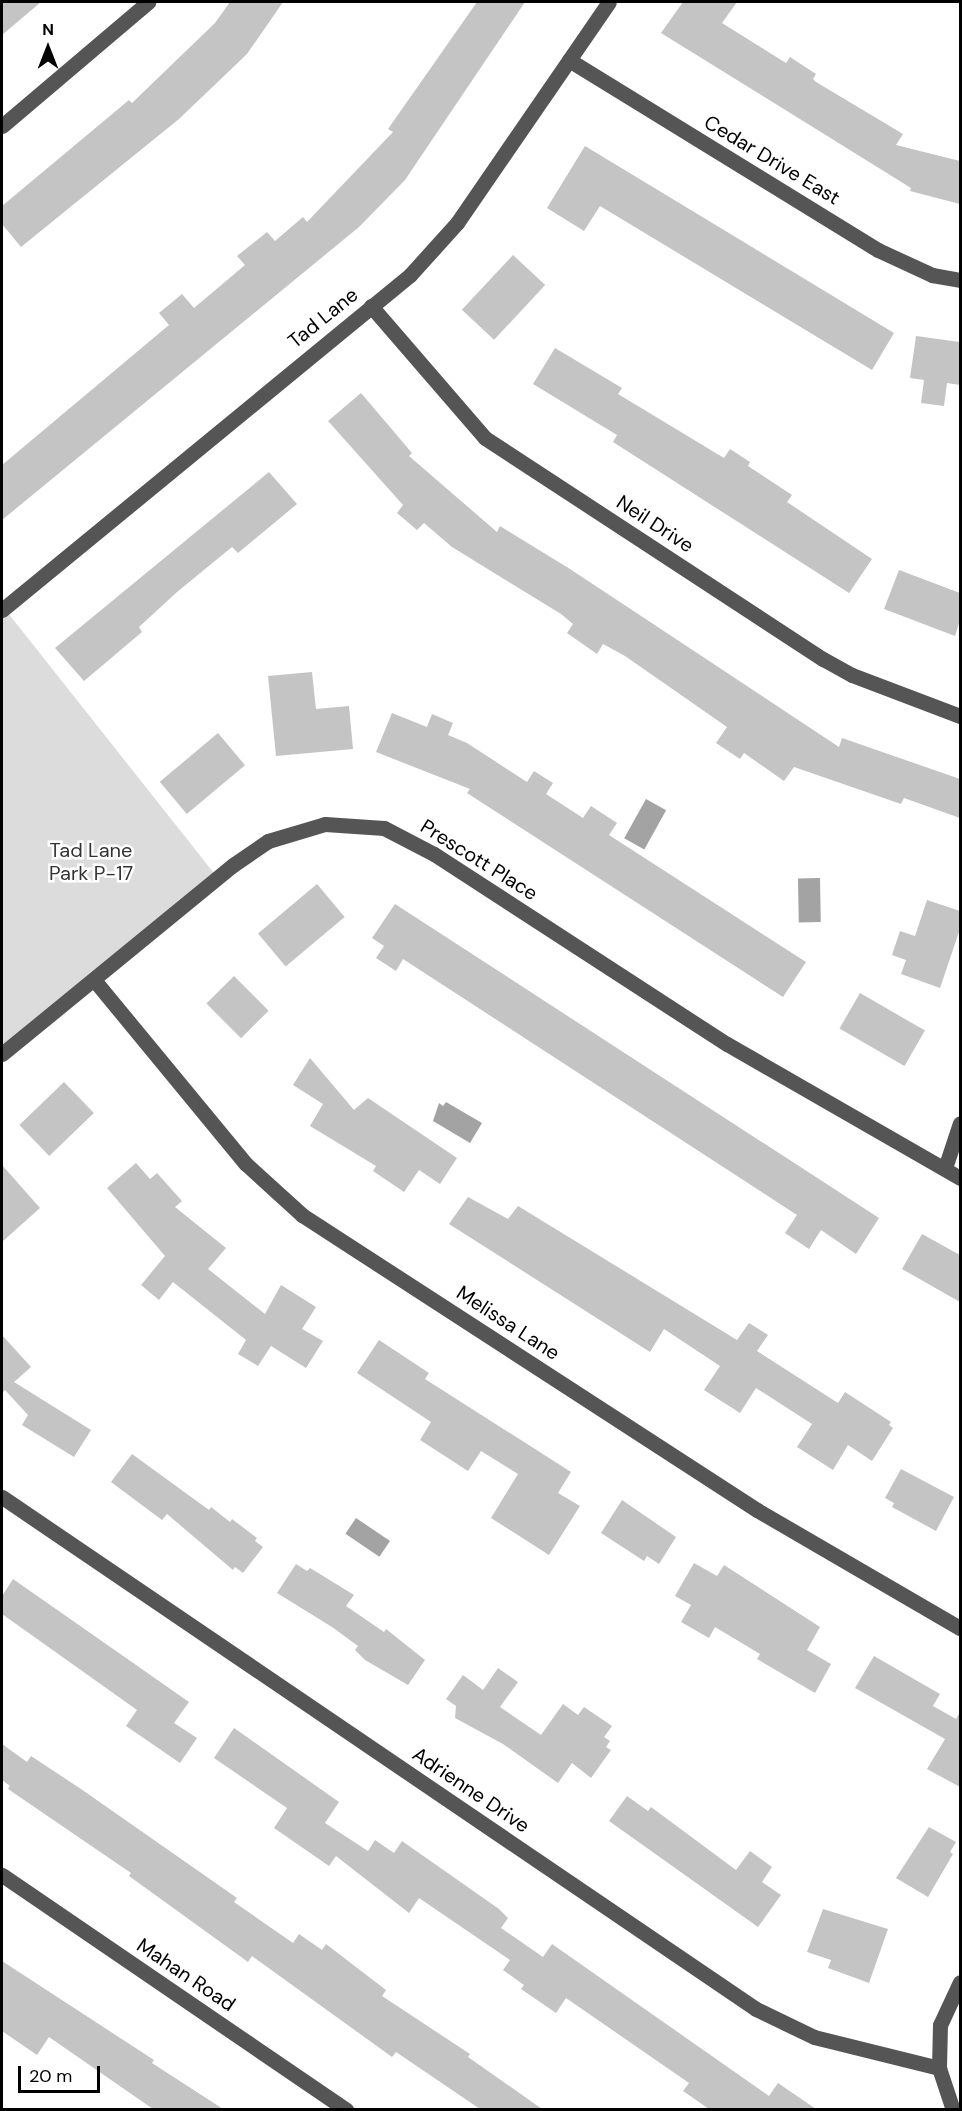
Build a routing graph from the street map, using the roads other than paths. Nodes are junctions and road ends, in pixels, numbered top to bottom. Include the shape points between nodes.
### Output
1 (148, 2) edge
2 (609, 2) edge
3 (569, 60) junction
4 (2, 126) edge
5 (960, 280) edge
6 (370, 306) junction
7 (2, 610) edge
8 (960, 716) edge
9 (94, 981) junction
10 (2, 1054) edge
11 (960, 1123) edge
12 (945, 1168) junction
13 (960, 1178) edge
14 (2, 1497) edge
15 (960, 1628) edge
16 (2, 1875) edge
17 (960, 1982) edge
18 (939, 2068) junction
19 (347, 2109) edge
20 (953, 2109) edge

1 - 4 street
2 - 3 street, Tad Lane
3 - 5 street, Cedar Drive East via 878,250 932,275
3 - 6 street, Tad Lane via 457,223 410,275
6 - 7 street, Tad Lane
6 - 8 street, Neil Drive via 485,438 822,658 852,675
9 - 10 street, Prescott Place
9 - 12 street, Prescott Place via 233,865 268,841 324,824 384,828 434,854 727,1044
9 - 15 street, Melissa Lane via 246,1164 302,1215 757,1510
11 - 12 street
12 - 13 street, Prescott Place
14 - 18 street, Adrienne Drive via 756,2009 814,2037
16 - 19 street, Mahan Road
17 - 18 street via 940,2025
18 - 20 street

